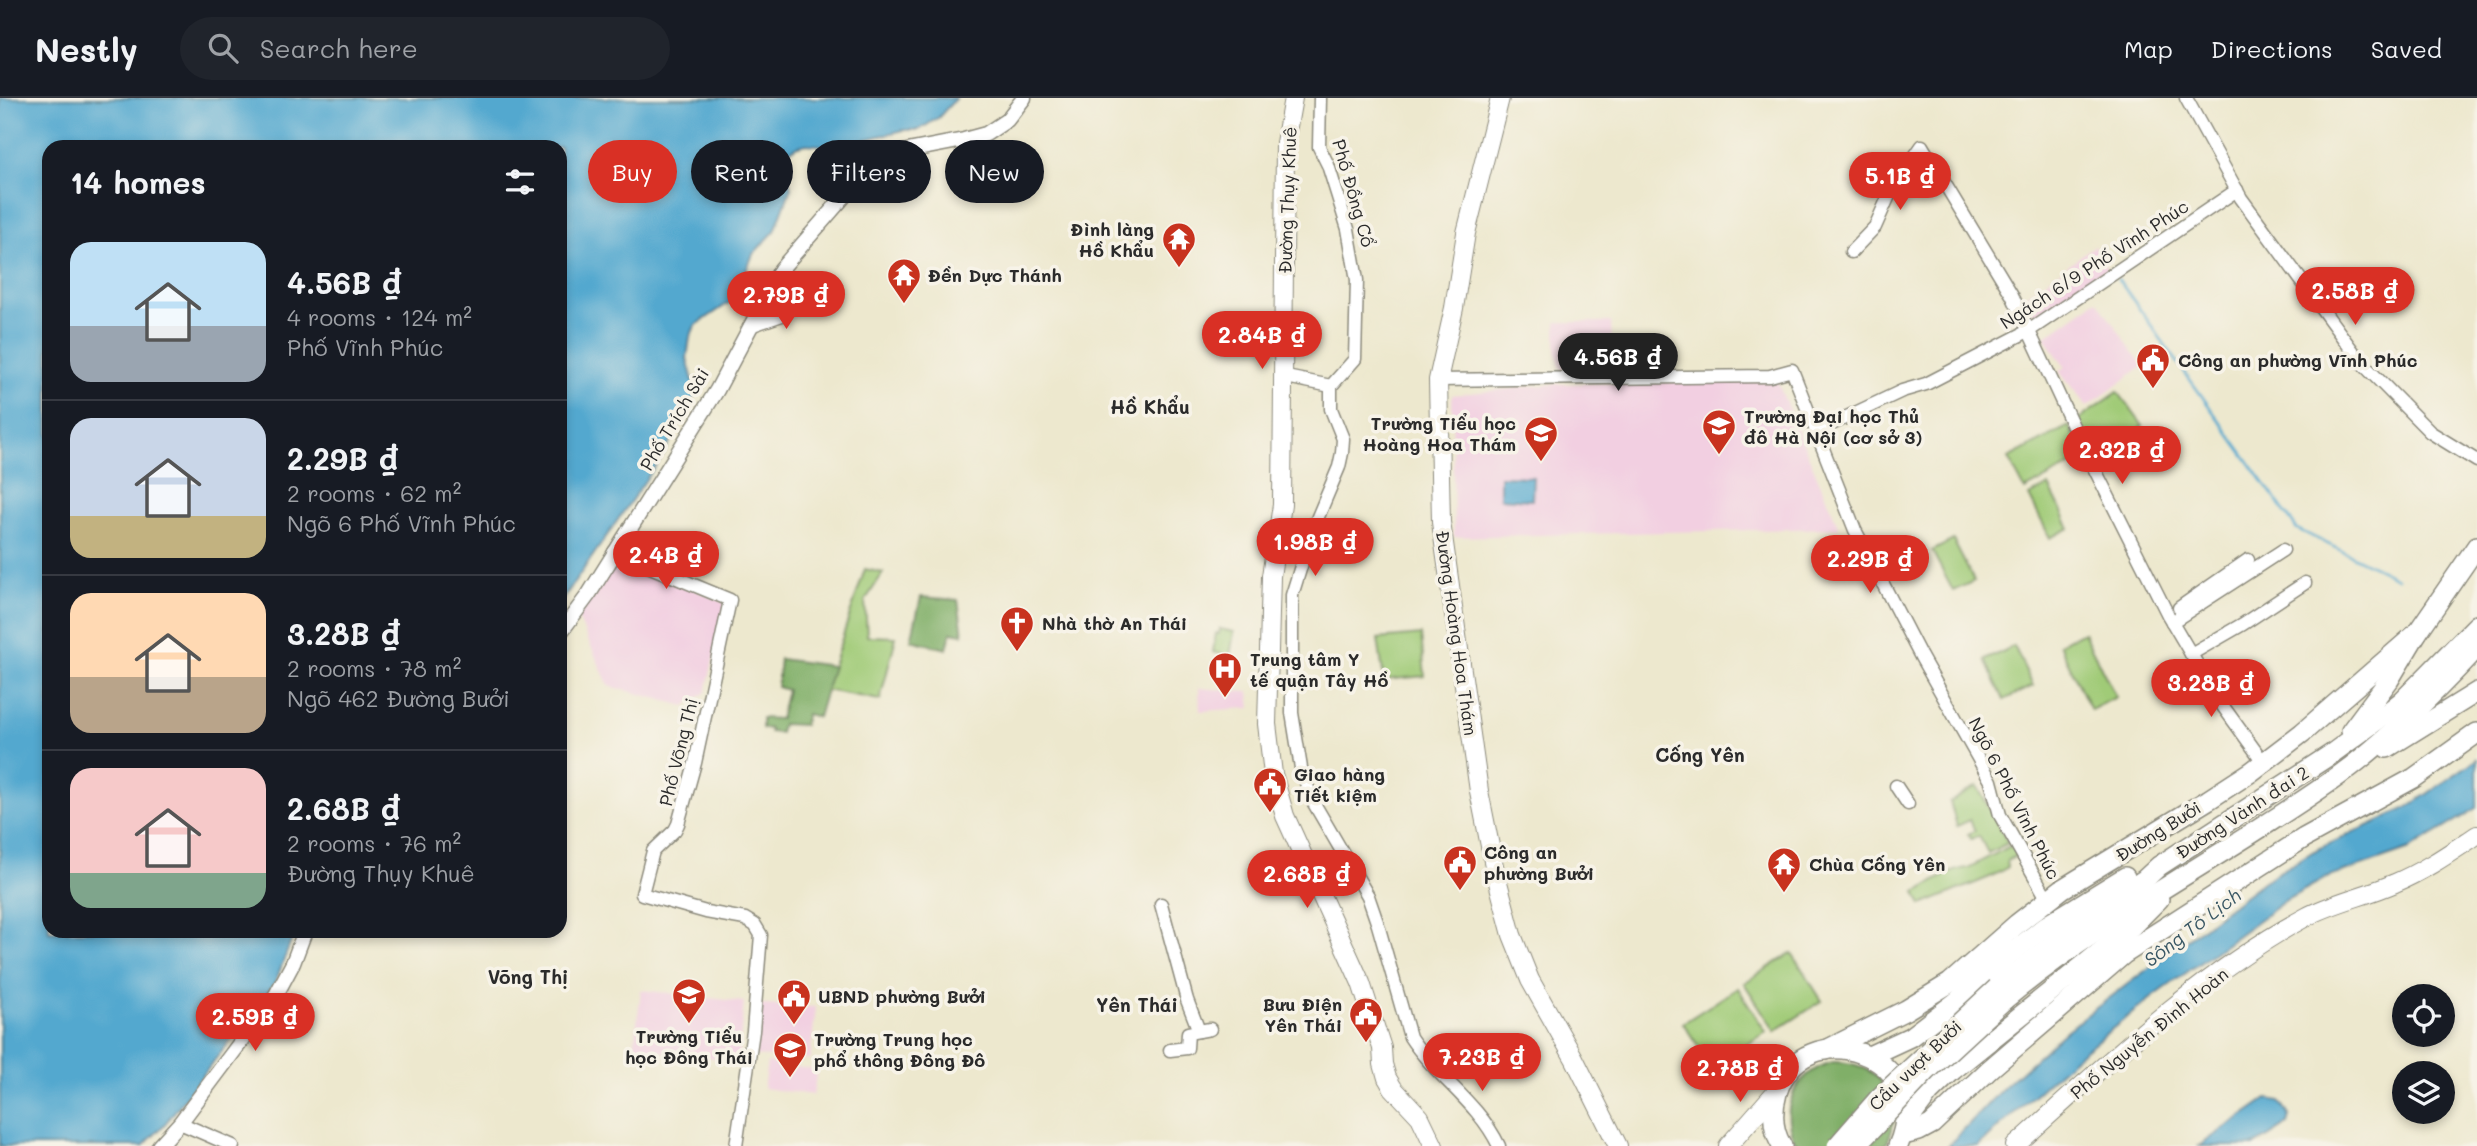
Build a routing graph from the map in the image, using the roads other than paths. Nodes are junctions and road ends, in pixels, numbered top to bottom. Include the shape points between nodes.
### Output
1 (1024, 98) edge
2 (1293, 98) edge
3 (1320, 98) edge
4 (1500, 98) edge
5 (2186, 98) edge
6 (2237, 190) junction
7 (1851, 252) dead end
8 (803, 298) dead end
9 (750, 326) junction
10 (2030, 330) junction
11 (1282, 376) junction
12 (1438, 380) junction
13 (1331, 386) junction
14 (1815, 432) junction
15 (2477, 461) edge
16 (2477, 546) edge
17 (2283, 550) dead end
18 (614, 552) junction
19 (2248, 560) dead end
20 (2477, 561) edge
21 (2459, 572) junction
22 (2305, 583) dead end
23 (2170, 619) junction
24 (567, 624) edge
25 (2477, 625) edge
26 (2417, 633) junction
27 (2477, 648) edge
28 (1267, 650) junction
29 (1292, 650) junction
30 (2191, 654) junction
31 (2477, 692) edge
32 (2477, 733) edge
33 (2330, 755) junction
34 (2264, 763) junction
35 (2329, 783) junction
36 (1896, 786) dead end
37 (1908, 804) dead end
38 (2477, 835) edge
39 (2159, 866) junction
40 (2167, 887) junction
41 (2048, 900) junction
42 (1161, 904) dead end
43 (302, 938) edge
44 (2001, 994) junction
45 (1170, 1050) dead end
46 (1826, 1050) junction
47 (1870, 1056) junction
48 (1779, 1088) junction
49 (180, 1123) junction
50 (1902, 1135) edge
51 (159, 1146) edge
52 (233, 1146) edge
53 (736, 1146) edge
54 (1434, 1146) edge
55 (1499, 1146) edge
56 (1618, 1146) edge
57 (1728, 1146) edge
58 (1782, 1146) edge
59 (1837, 1146) edge
60 (1856, 1146) edge
61 (2015, 1146) edge

1 - 9 street, Phố Trích Sài via 1007,120 986,134 897,153 875,164 781,269
2 - 11 main road, Đường Thụy Khuê via 1285,143
3 - 13 street, Phố Đồng Cổ via 1319,146 1348,229 1357,279 1354,359
4 - 12 main road, Đường Hoàng Hoa Thám via 1466,233
5 - 6 street
6 - 10 street, Ngách 6/9 Phố Vĩnh Phúc
6 - 15 street via 2360,361 2430,432
7 - 10 street via 1875,227 1891,191 1922,146
8 - 9 street via 782,315
9 - 18 street, Phố Trích Sài via 717,390
10 - 14 street, Ngách 6/9 Phố Vĩnh Phúc via 1926,384
10 - 23 street
11 - 13 street
11 - 28 main road, Đường Thụy Khuê via 1282,505 1271,576
12 - 14 street, Ngõ 6 Phố Vĩnh Phúc via 1770,376 1793,370
12 - 56 main road, Đường Hoàng Hoa Thám via 1441,522 1479,792 1495,871 1530,980
13 - 29 street via 1331,409 1343,439 1342,453 1292,595
14 - 41 street, Ngõ 6 Phố Vĩnh Phúc via 1859,539 1991,782 2000,815
16 - 21 main road, Đường Bưởi
17 - 23 street
18 - 24 street, Phố Trích Sài
18 - 53 street, Phố Võng Thị via 730,600 678,824 653,850 642,894 745,919 761,935
19 - 23 street
20 - 21 main road, Đường Bưởi
21 - 26 main road, Đường Bưởi
22 - 30 street
23 - 30 street
25 - 33 main road, Đường Vành đai 2 via 2402,701
26 - 33 main road via 2372,706
26 - 34 main road, Đường Bưởi
27 - 35 main road, Đường Vành đai 2 via 2388,735
28 - 29 street
28 - 54 main road, Đường Thụy Khuê via 1269,751 1278,797 1361,983 1387,1078 1420,1117
29 - 55 street via 1292,713 1301,768 1312,800 1368,896 1410,1037 1478,1112
30 - 34 street
31 - 35 main road
32 - 50 main road via 2414,778 2304,838 2124,954 1932,1124
33 - 39 main road, Đường Vành đai 2
34 - 41 main road, Đường Bưởi
35 - 40 main road, Đường Vành đai 2
36 - 37 street
38 - 61 main road, Phố Nguyễn Đình Hoàn via 2396,883 2307,916 2216,976 2128,1045
39 - 44 main road, Đường Vành đai 2 via 2048,946
39 - 47 main road via 2133,872 2047,925 1910,1037
40 - 44 main road, Đường Vành đai 2
40 - 50 main road via 2130,928 1953,1070 1929,1093
41 - 46 main road, Đường Bưởi via 1950,983
42 - 45 street via 1187,1000 1204,1030 1188,1033 1187,1048
43 - 49 street via 276,995
44 - 59 main road, Cầu vượt Bưởi, bridge via 1879,1098
44 - 60 main road, Cầu vượt Bưởi, bridge
46 - 47 main road via 1841,1048
46 - 48 main road, Đường Bưởi via 1798,1063
47 - 50 main road via 1899,1085
48 - 57 main road
48 - 58 main road via 1774,1123
49 - 51 street
49 - 52 street

